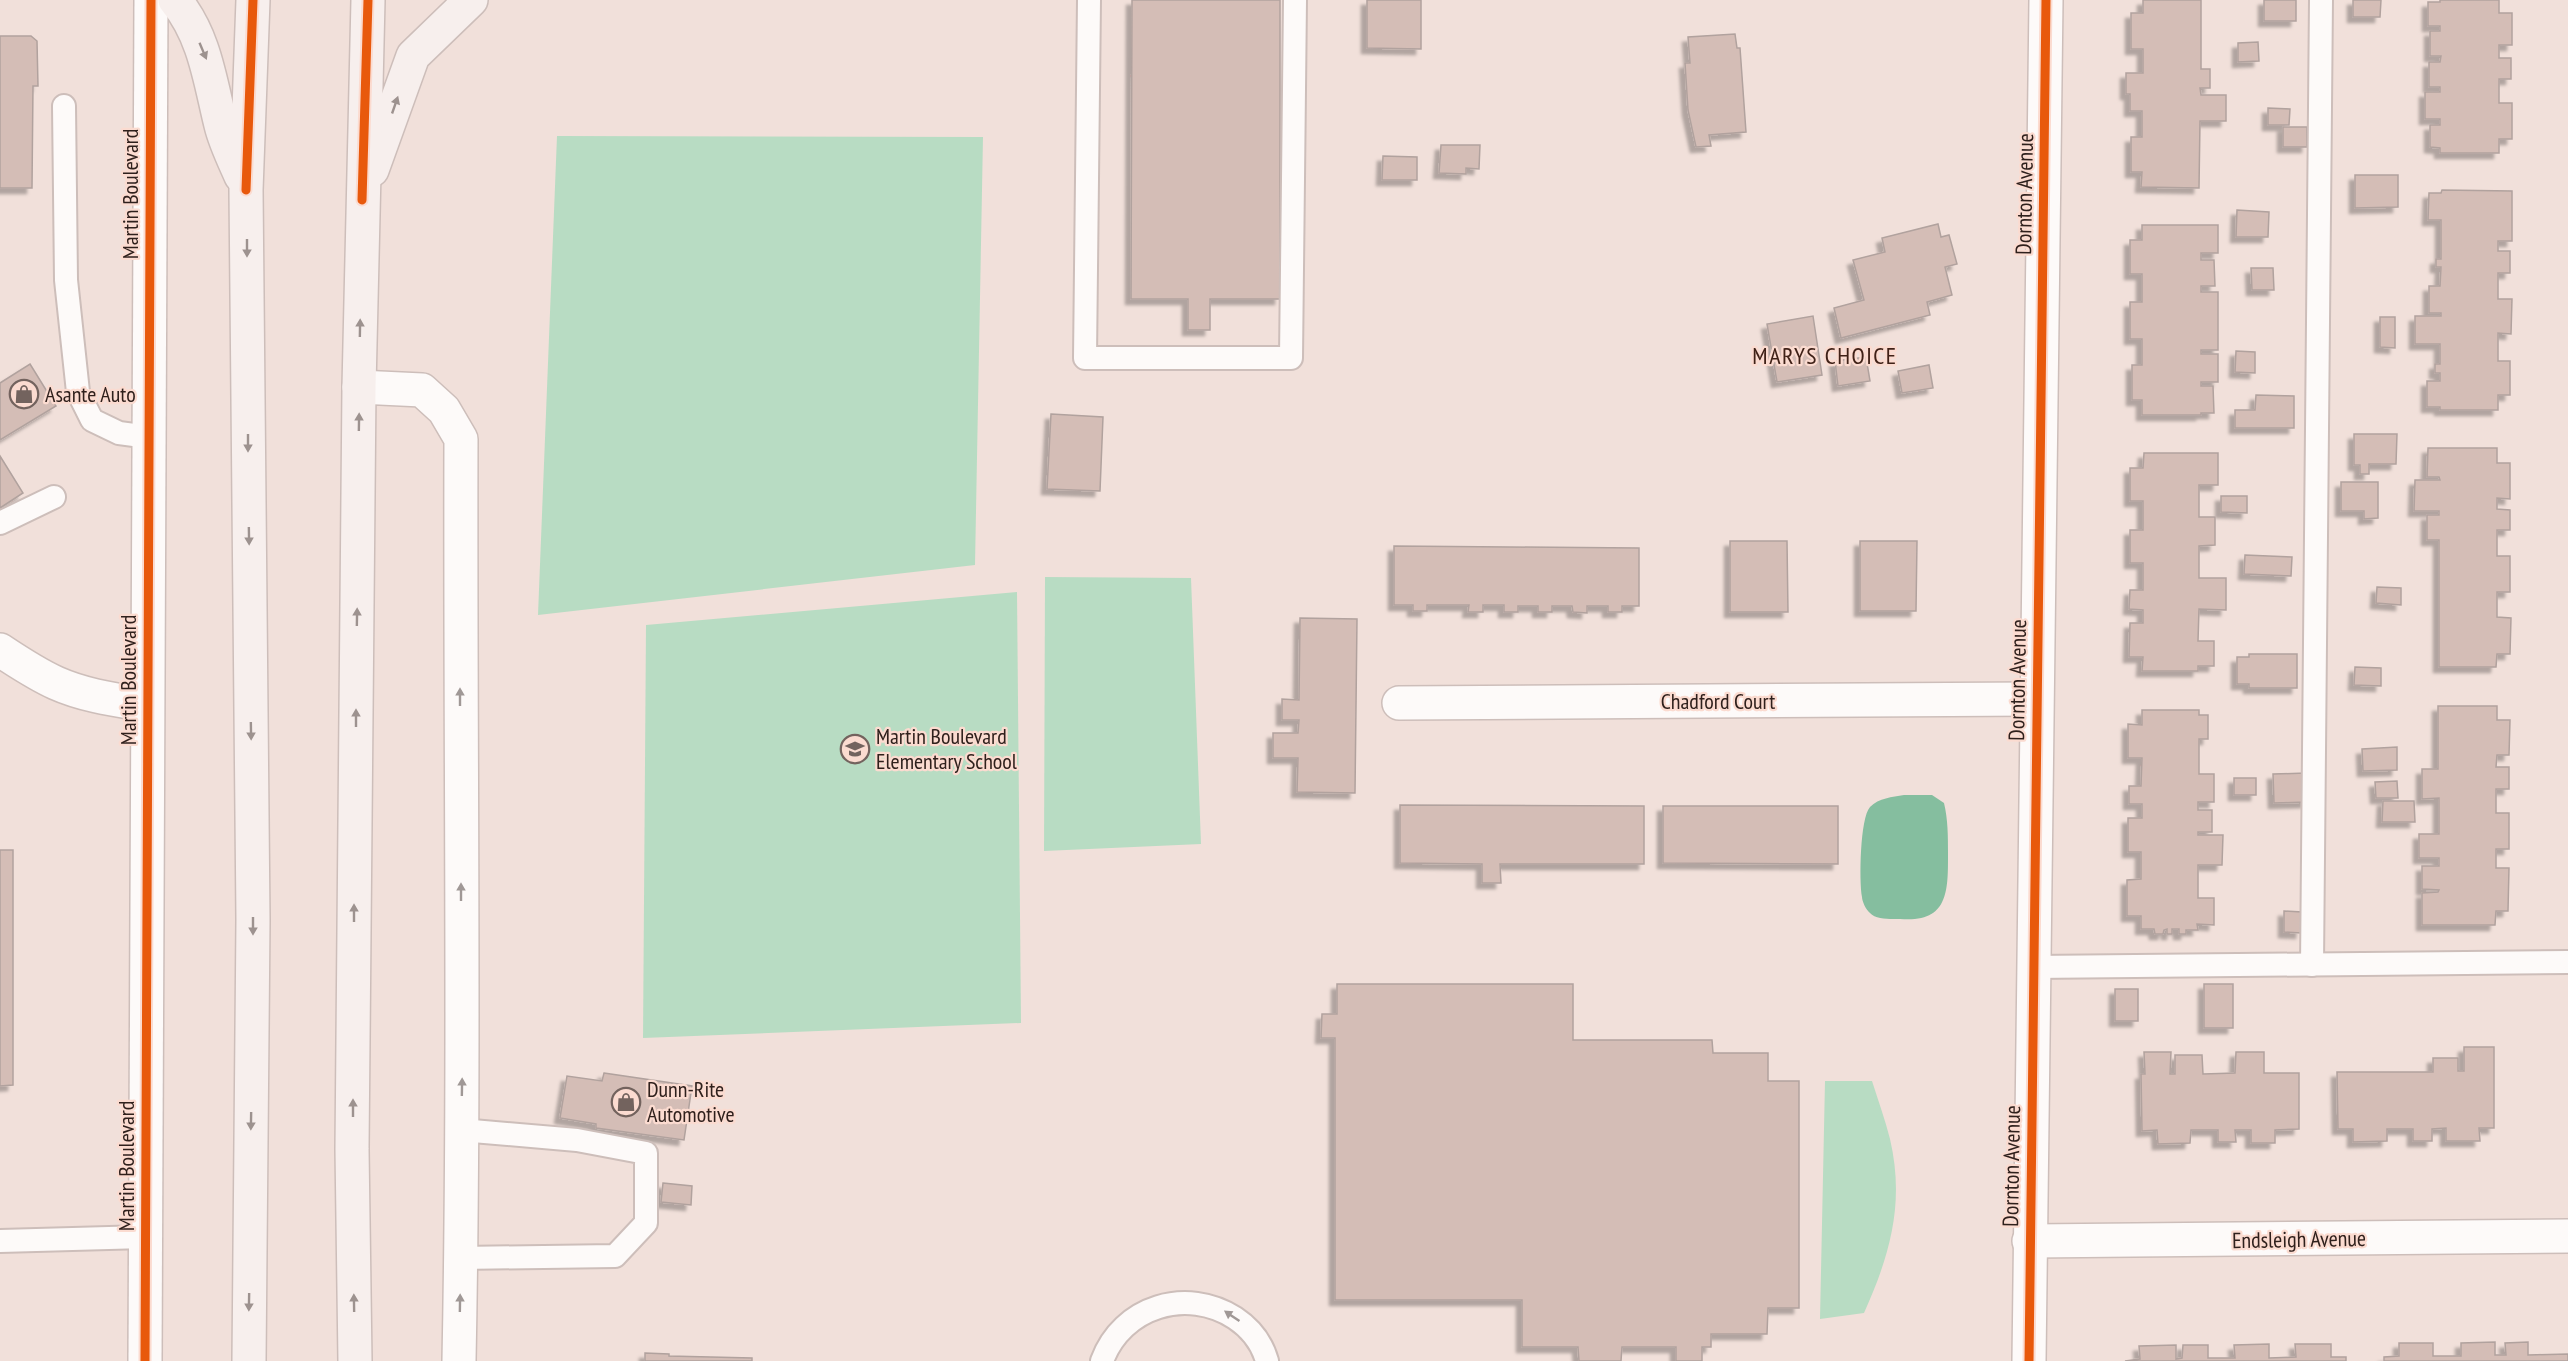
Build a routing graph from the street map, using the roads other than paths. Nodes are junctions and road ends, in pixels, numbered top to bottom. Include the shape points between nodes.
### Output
1 (151, 0) edge
2 (175, 0) edge
3 (253, 0) edge
4 (368, 0) edge
5 (471, 0) edge
6 (1089, 0) edge
7 (1295, 0) edge
8 (2046, 0) edge
9 (2320, 0) edge
10 (64, 106) dead end
11 (246, 190) junction
12 (362, 200) junction
13 (359, 387) junction
14 (149, 437) junction
15 (54, 497) dead end
16 (0, 523) edge
17 (0, 650) edge
18 (2036, 699) junction
19 (1399, 703) dead end
20 (147, 705) junction
21 (2568, 962) edge
22 (2312, 964) junction
23 (2034, 967) junction
24 (461, 1130) junction
25 (2568, 1236) edge
26 (146, 1237) junction
27 (0, 1241) edge
28 (2029, 1242) junction
29 (460, 1258) junction
30 (145, 1361) edge
31 (249, 1361) edge
32 (355, 1361) edge
33 (459, 1361) edge
34 (1102, 1361) edge
35 (1267, 1361) edge
36 (2029, 1361) edge

1 - 14 street, Martin Boulevard
2 -> 11 main road via 206,56 221,127
3 - 11 main road
4 - 12 main road
12 -> 5 main road via 413,56
6 - 7 lane via 1085,358 1291,358
8 - 18 street, Dornton Avenue
9 - 22 lane
10 - 14 lane via 66,280 78,392 92,420 120,432
11 -> 31 main road via 253,920
13 -> 12 main road
24 -> 13 street via 461,439 444,410 422,390
32 -> 13 main road via 352,1137
14 - 20 street, Martin Boulevard
15 - 16 lane
17 - 20 street via 58,684
18 - 19 street, Chadford Court
18 - 23 street, Dornton Avenue
20 - 26 street, Martin Boulevard
21 - 22 lane
22 - 23 lane
23 - 28 street, Dornton Avenue
24 - 29 street
24 - 29 lane via 577,1140 646,1153 646,1223 615,1256
25 - 28 street, Endsleigh Avenue
26 - 27 lane
26 - 30 street, Martin Boulevard
28 - 36 street, Dornton Avenue
33 -> 29 street
35 -> 34 lane via 1264,1350 1246,1326 1222,1310 1194,1302 1166,1304 1139,1314 1118,1334

